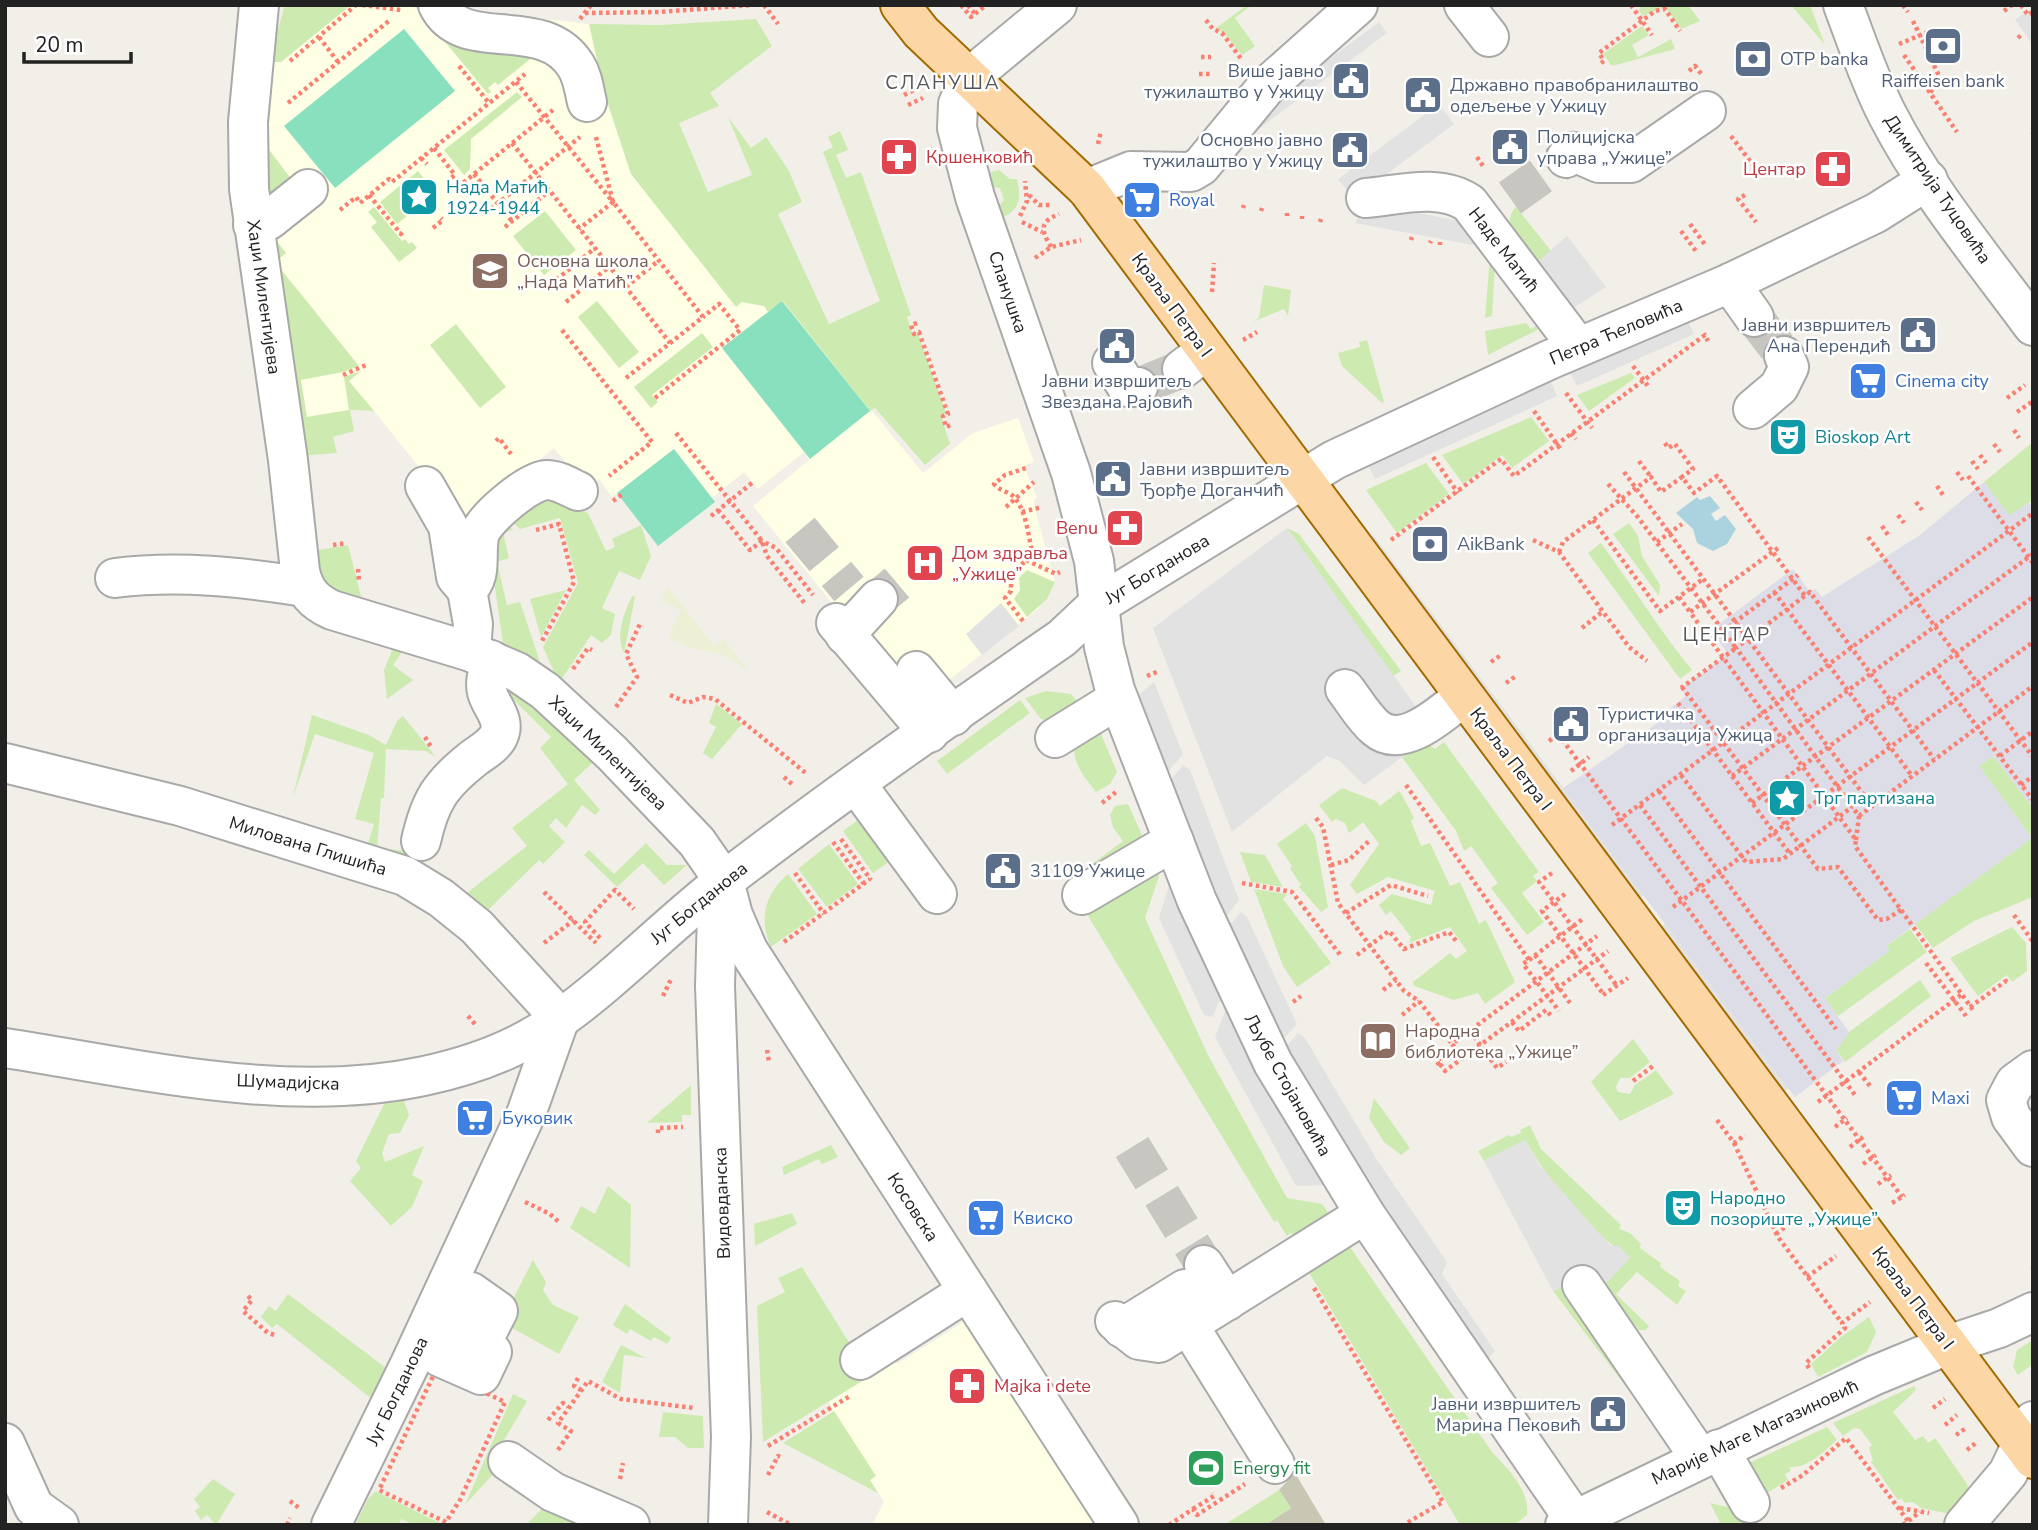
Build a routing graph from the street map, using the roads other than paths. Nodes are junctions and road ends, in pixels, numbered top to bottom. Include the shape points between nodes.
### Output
1 (259, 5) edge
2 (900, 5) edge
3 (1057, 5) edge
4 (1358, 5) edge
5 (1464, 5) edge
6 (1843, 5) edge
7 (420, 8) edge
8 (1489, 37) dead end
9 (970, 77) junction
10 (1219, 87) road end
11 (1706, 111) dead end
12 (578, 113) road end
13 (1219, 143) junction
14 (1566, 158) dead end
15 (1928, 180) junction
16 (309, 189) dead end
17 (1070, 196) junction
18 (1366, 198) dead end
19 (253, 225) junction
20 (1730, 283) junction
21 (1754, 317) tunnel mouth
22 (2033, 326) edge
23 (1578, 347) junction
24 (1784, 356) dead end
25 (1753, 409) dead end
26 (1301, 480) junction
27 (425, 486) dead end
28 (596, 496) road end
29 (115, 578) dead end
30 (304, 587) junction
31 (467, 590) junction
32 (1100, 604) junction
33 (856, 606) tunnel mouth
34 (481, 656) junction
35 (916, 671) dead end
36 (1456, 685) junction
37 (1345, 689) dead end
38 (1118, 699) junction
39 (941, 724) junction
40 (1055, 738) dead end
41 (5, 763) edge
42 (857, 785) junction
43 (421, 841) dead end
44 (1174, 841) junction
45 (724, 881) junction
46 (937, 894) dead end
47 (1082, 895) dead end
48 (560, 1018) junction
49 (5, 1048) edge
50 (2033, 1070) edge
51 (2033, 1147) edge
52 (1365, 1214) junction
53 (1582, 1285) dead end
54 (968, 1291) junction
55 (1193, 1293) junction
56 (2033, 1312) edge
57 (1118, 1325) dead end
58 (1948, 1345) junction
59 (860, 1374) road end
60 (2029, 1441) edge
61 (5, 1443) edge
62 (1709, 1453) junction
63 (508, 1461) dead end
64 (1264, 1471) road end
65 (1750, 1503) dead end
66 (1948, 1519) edge
67 (1106, 1520) edge
68 (1569, 1522) edge
69 (59, 1525) edge
70 (331, 1525) edge
71 (630, 1525) edge
72 (728, 1525) edge

1 - 19 street, Хаџи Милентијева via 247,134
2 - 9 main road via 920,32
3 - 9 street
4 - 13 street via 1267,86
5 - 8 street
6 - 15 street, Димитрија Туцовића via 1887,114
7 - 12 street via 462,28 542,38 569,34 577,67
9 - 17 main road, Краља Петра I
9 - 32 street, Сланушка via 958,104 963,157 1071,473 1091,545
10 - 13 street via 1213,128
11 - 14 street via 1636,162 1602,177 1592,161 1574,152
13 - 17 street via 1208,160 1191,172 1131,170
15 - 20 street, Петра Ћеловића via 1876,213
15 - 22 street, Димитрија Туцовића
16 - 19 street via 269,220
17 - 26 main road, Краља Петра I via 1194,360
18 - 23 street, Наде Матић via 1447,192 1496,209
19 - 30 street, Хаџи Милентијева
20 - 21 street
20 - 23 street, Петра Ћеловића
23 - 26 street, Петра Ћеловића via 1339,457
24 - 25 street via 1789,367 1786,378
26 - 32 street, Југ Богданова
26 - 36 main road, Краља Петра I
27 - 31 street via 448,526 456,577
28 - 31 street via 554,481 537,482 496,513 480,533 476,580
29 - 30 street via 146,574 242,577
30 - 34 street, Хаџи Милентијева via 319,604 332,610
31 - 34 street
32 - 38 street, Љубе Стојановића via 1104,647
32 - 39 street, Југ Богданова via 1062,638
33 - 39 street
34 - 43 street via 486,690 500,730 492,744 457,771 436,795 428,807
34 - 45 street, Хаџи Милентијева via 538,686 579,722 693,838
35 - 39 street
36 - 37 street via 1423,726 1405,733 1382,732 1371,724
36 - 58 main road, Краља Петра I
38 - 40 street
38 - 44 street, Љубе Стојановића
39 - 42 street, Југ Богданова
41 - 48 street, Милована Глишића via 180,806 405,876 478,927
42 - 45 street, Југ Богданова
42 - 46 street
44 - 47 street
44 - 52 street, Љубе Стојановића via 1220,954 1273,1063
45 - 48 street, Југ Богданова
45 - 54 street, Косовска via 748,950
45 - 72 street, Видовданска via 717,913 715,986 731,1437
48 - 49 street, Шумадијска via 530,1038 468,1032 403,1079 283,1085 203,1078
48 - 70 street, Југ Богданова via 459,1313
50 - 51 street via 2015,1083 2006,1100 2011,1116
52 - 55 street via 1227,1301
52 - 68 street, Љубе Стојановића
53 - 62 street
54 - 59 street
54 - 67 street, Косовска
55 - 57 street via 1155,1343 1139,1340
55 - 64 street
56 - 58 street, Марије Маге Магазиновић
58 - 60 main road, Краља Петра I
58 - 62 street, Марије Маге Магазиновић
60 - 66 street via 2008,1473
61 - 69 street via 34,1507
62 - 65 street
62 - 68 street, Марије Маге Магазиновић
63 - 71 street via 553,1492

